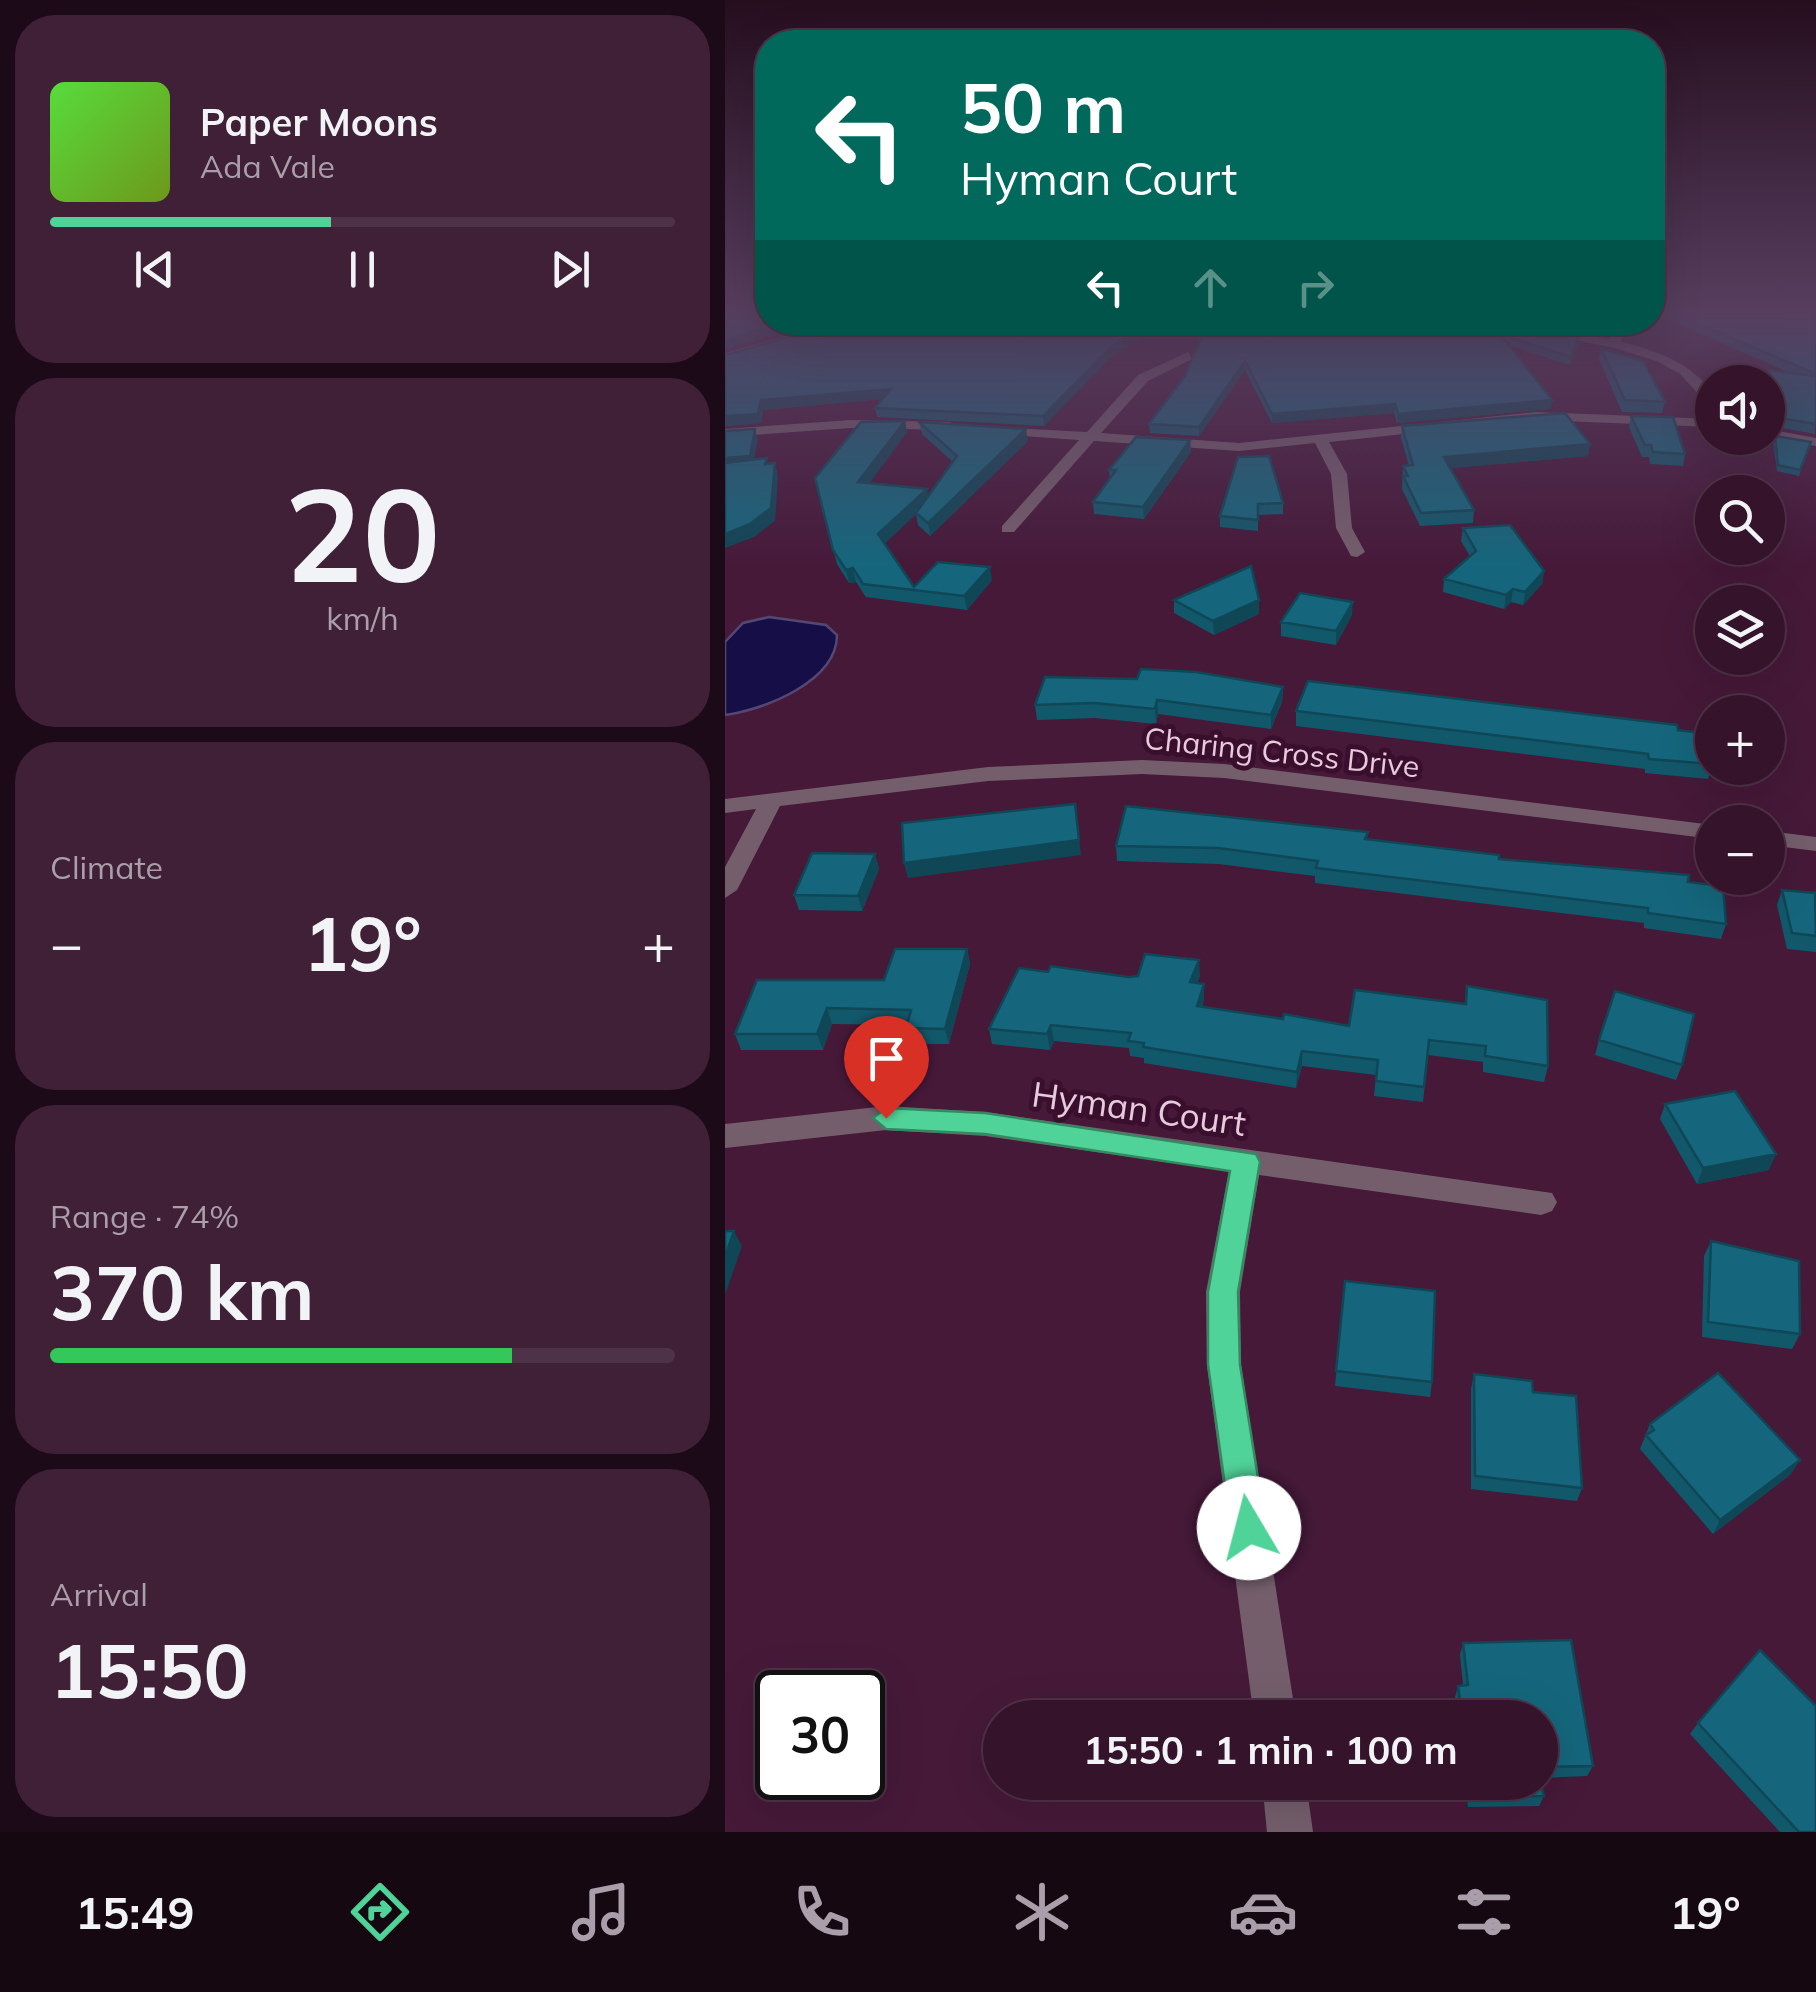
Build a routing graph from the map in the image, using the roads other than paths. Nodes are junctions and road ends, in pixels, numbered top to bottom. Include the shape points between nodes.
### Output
1 (1129, 395) edge
2 (1695, 423) edge
3 (964, 427) edge
4 (982, 428) edge
5 (725, 433) edge
6 (1785, 436) edge
7 (1088, 438) junction
8 (1321, 441) junction
9 (1816, 442) edge
10 (1008, 529) dead end
11 (1357, 552) dead end
12 (771, 802) junction
13 (725, 806) edge
14 (1695, 830) edge
15 (1785, 840) edge
16 (1816, 844) edge
17 (725, 890) edge
18 (725, 1136) edge
19 (1246, 1162) junction
20 (1541, 1202) dead end
21 (1272, 1700) edge
22 (1286, 1800) edge
23 (1289, 1832) edge

1 - 7 street
2 - 8 street via 1536,416
3 - 5 street via 851,424
4 - 7 street
6 - 9 street
7 - 8 street via 1239,446
7 - 10 street
8 - 11 street via 1344,488 1343,528
12 - 13 street, Charing Cross Drive
12 - 14 street, Charing Cross Drive via 987,774 1142,767 1224,771
12 - 17 street
15 - 16 street
18 - 19 street, Hyman Court via 886,1118 985,1124
19 - 20 street, Hyman Court
19 - 21 street via 1223,1292 1224,1365
22 - 23 street

